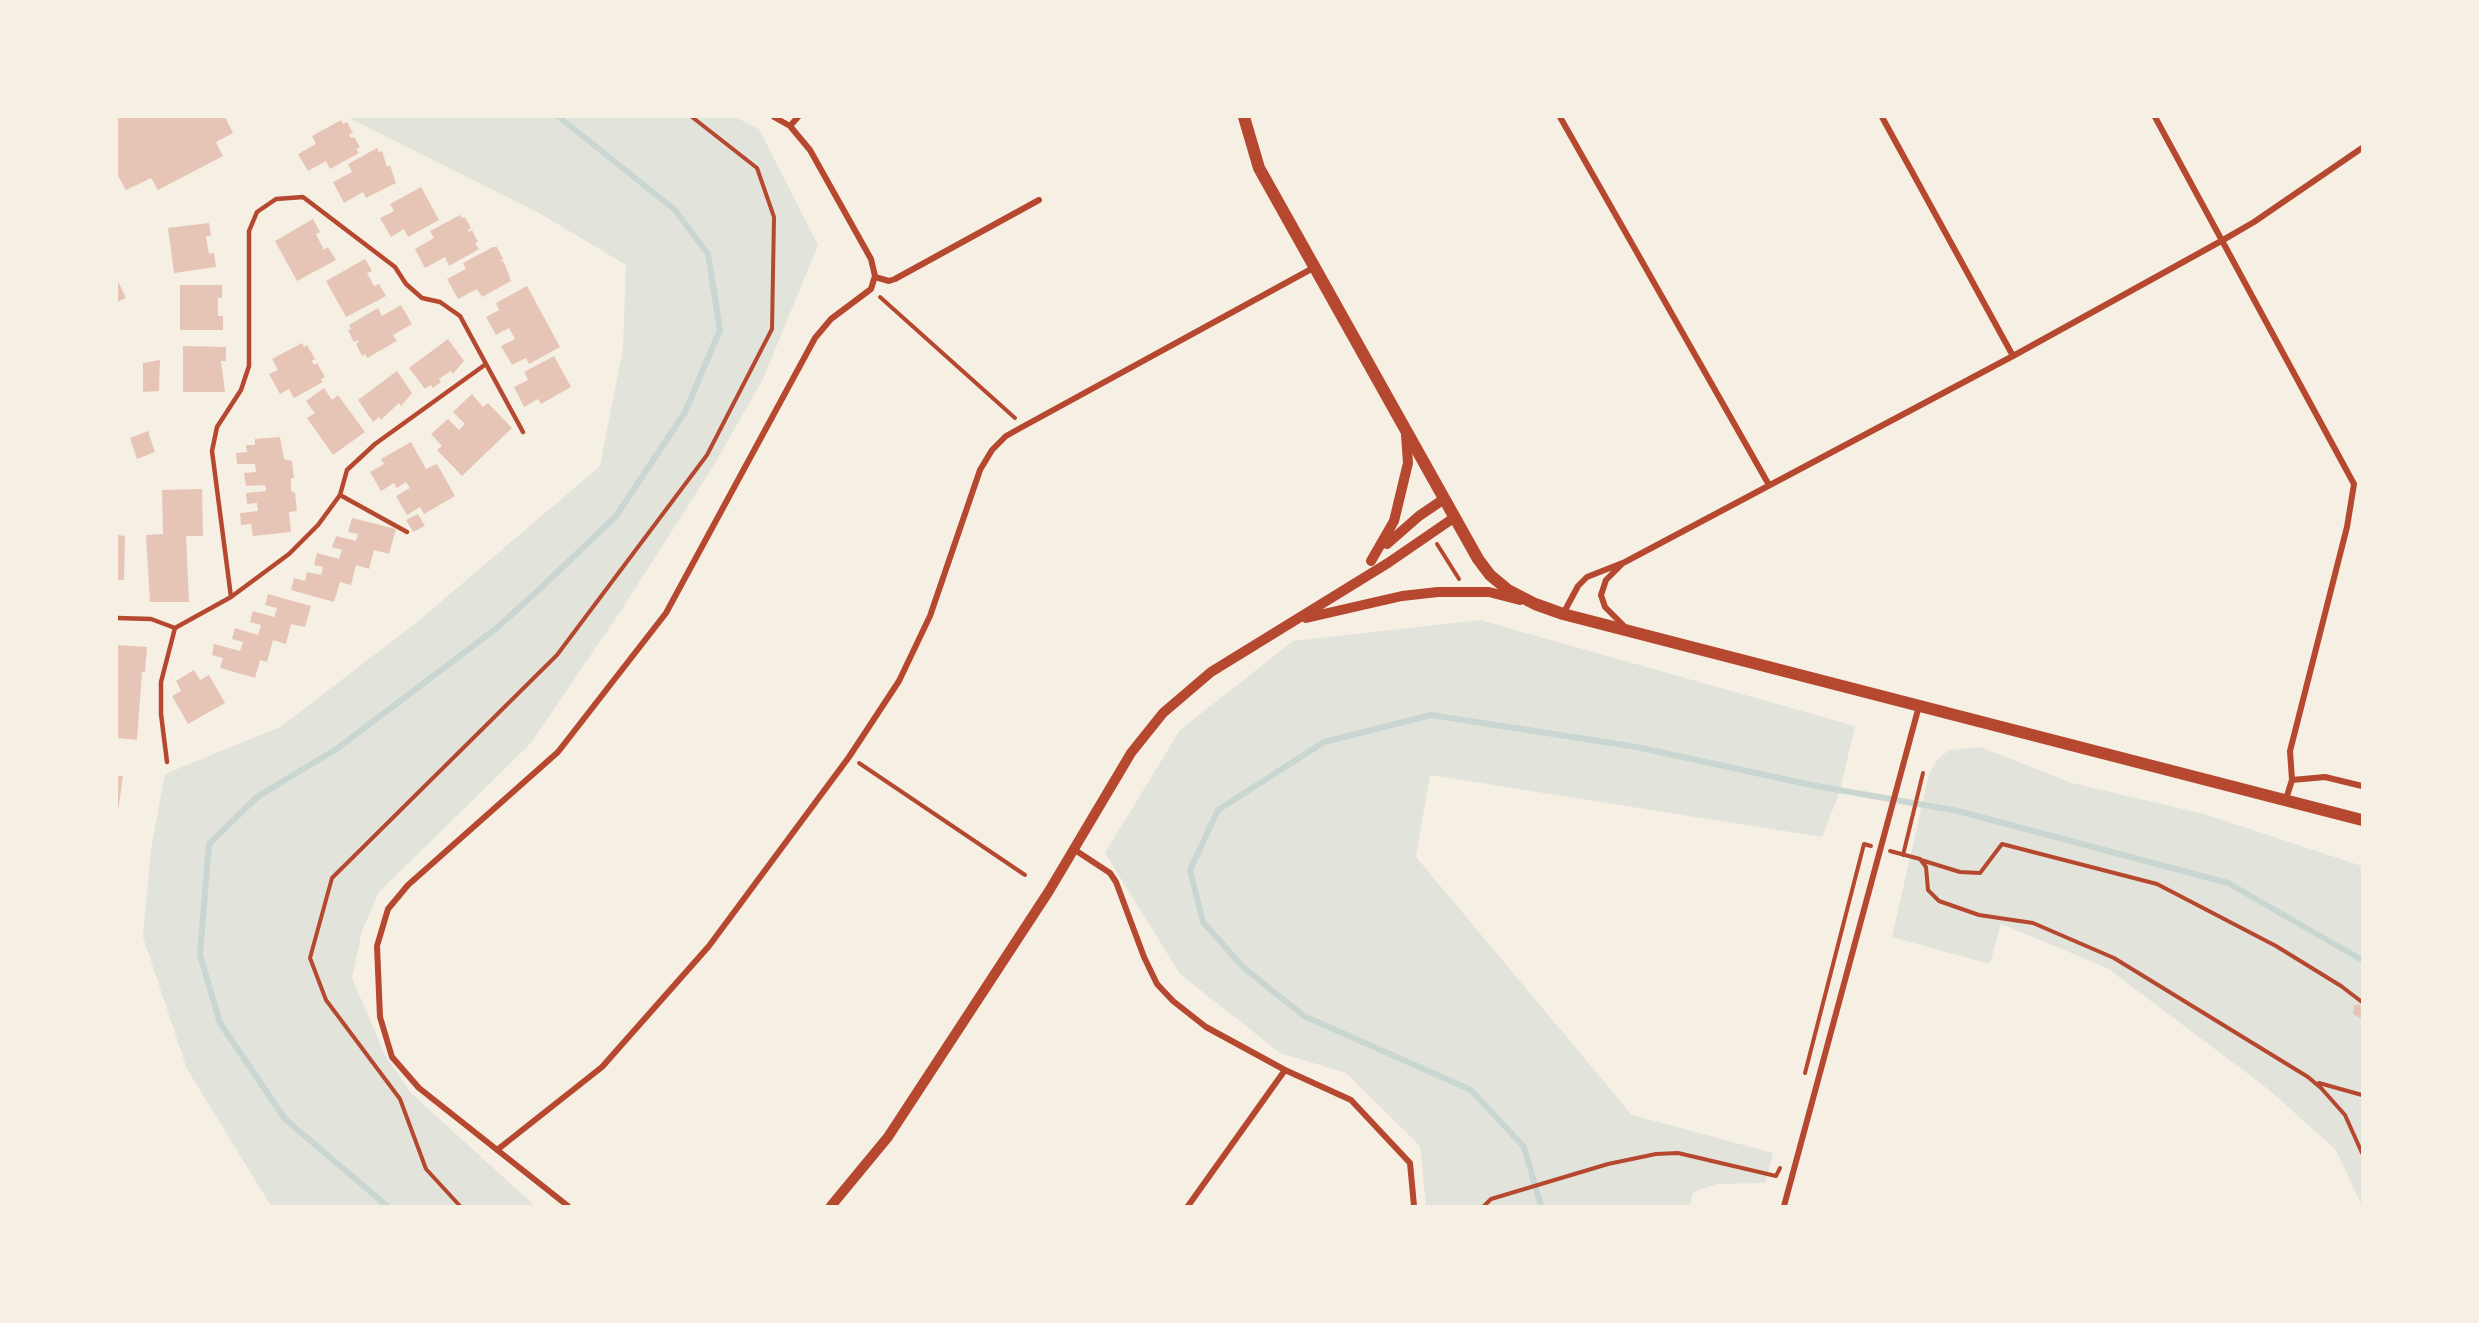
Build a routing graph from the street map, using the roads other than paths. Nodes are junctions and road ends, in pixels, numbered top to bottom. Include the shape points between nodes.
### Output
1 (774, 117) edge
2 (798, 117) edge
3 (1244, 117) edge
4 (1560, 117) edge
5 (1882, 117) edge
6 (2156, 117) edge
7 (790, 126) junction
8 (2362, 147) edge
9 (1039, 200) dead end
10 (2223, 240) junction
11 (1315, 267) junction
12 (875, 278) junction
13 (2013, 356) junction
14 (486, 364) junction
15 (1404, 426) junction
16 (523, 432) dead end
17 (2362, 482) edge
18 (2354, 484) junction
19 (1769, 485) junction
20 (340, 495) junction
21 (1444, 499) junction
22 (1455, 517) junction
23 (407, 532) dead end
24 (1371, 561) junction
25 (1625, 562) junction
26 (1341, 591) junction
27 (231, 597) junction
28 (1535, 604) junction
29 (1563, 614) junction
30 (117, 618) edge
31 (1291, 622) junction
32 (176, 628) junction
33 (1628, 630) junction
34 (1919, 705) junction
35 (167, 762) dead end
36 (2292, 780) junction
37 (2362, 786) edge
38 (2286, 799) junction
39 (2362, 820) edge
40 (1075, 849) junction
41 (1285, 1070) junction
42 (497, 1150) junction
43 (568, 1206) edge
44 (831, 1206) edge
45 (1188, 1206) edge
46 (1414, 1206) edge
47 (1784, 1206) edge

1 - 7 street
2 - 7 street
3 - 11 main road via 1259,168
4 - 19 street
5 - 13 street
6 - 10 street
7 - 12 street via 810,150 871,259
8 - 10 street
9 - 12 street via 895,279
10 - 13 street
10 - 18 street
11 - 15 main road
11 - 42 street via 1006,436 992,450 980,470 930,616 899,681 849,757 709,946 602,1067
12 - 42 street via 870,288 814,338 666,613 558,752 408,885 388,909 377,946 380,1017 392,1057 419,1088
13 - 19 street
14 - 16 lane
14 - 20 lane via 368,450 347,470
14 - 27 lane via 460,316 440,302 422,298 395,267 303,197 276,200 257,212 249,231 249,366 242,390 217,427 212,451
15 - 21 main road
15 - 24 street via 1408,449 1405,481 1394,520
17 - 18 street
18 - 36 street via 2290,751
19 - 25 street
20 - 23 lane
20 - 27 lane via 289,554
21 - 22 main road
21 - 24 street via 1395,536
22 - 26 street
22 - 28 main road via 1490,575
24 - 26 street
25 - 29 street via 1587,577 1578,585
25 - 33 street via 1606,580 1601,595 1605,607
26 - 31 street
27 - 32 lane
28 - 29 main road
28 - 31 street via 1489,592 1438,592 1402,596
29 - 33 main road
30 - 32 lane via 151,619
31 - 40 street via 1210,672 1163,713 1131,753
32 - 35 lane via 161,682
33 - 34 main road
34 - 38 main road
34 - 47 street
36 - 37 street via 2325,777
36 - 38 street
38 - 39 main road
40 - 41 street via 1110,873 1116,882 1144,957 1157,984 1173,1001 1206,1028
40 - 44 street via 888,1137
41 - 45 street
41 - 46 street via 1351,1100 1410,1163
42 - 43 street

